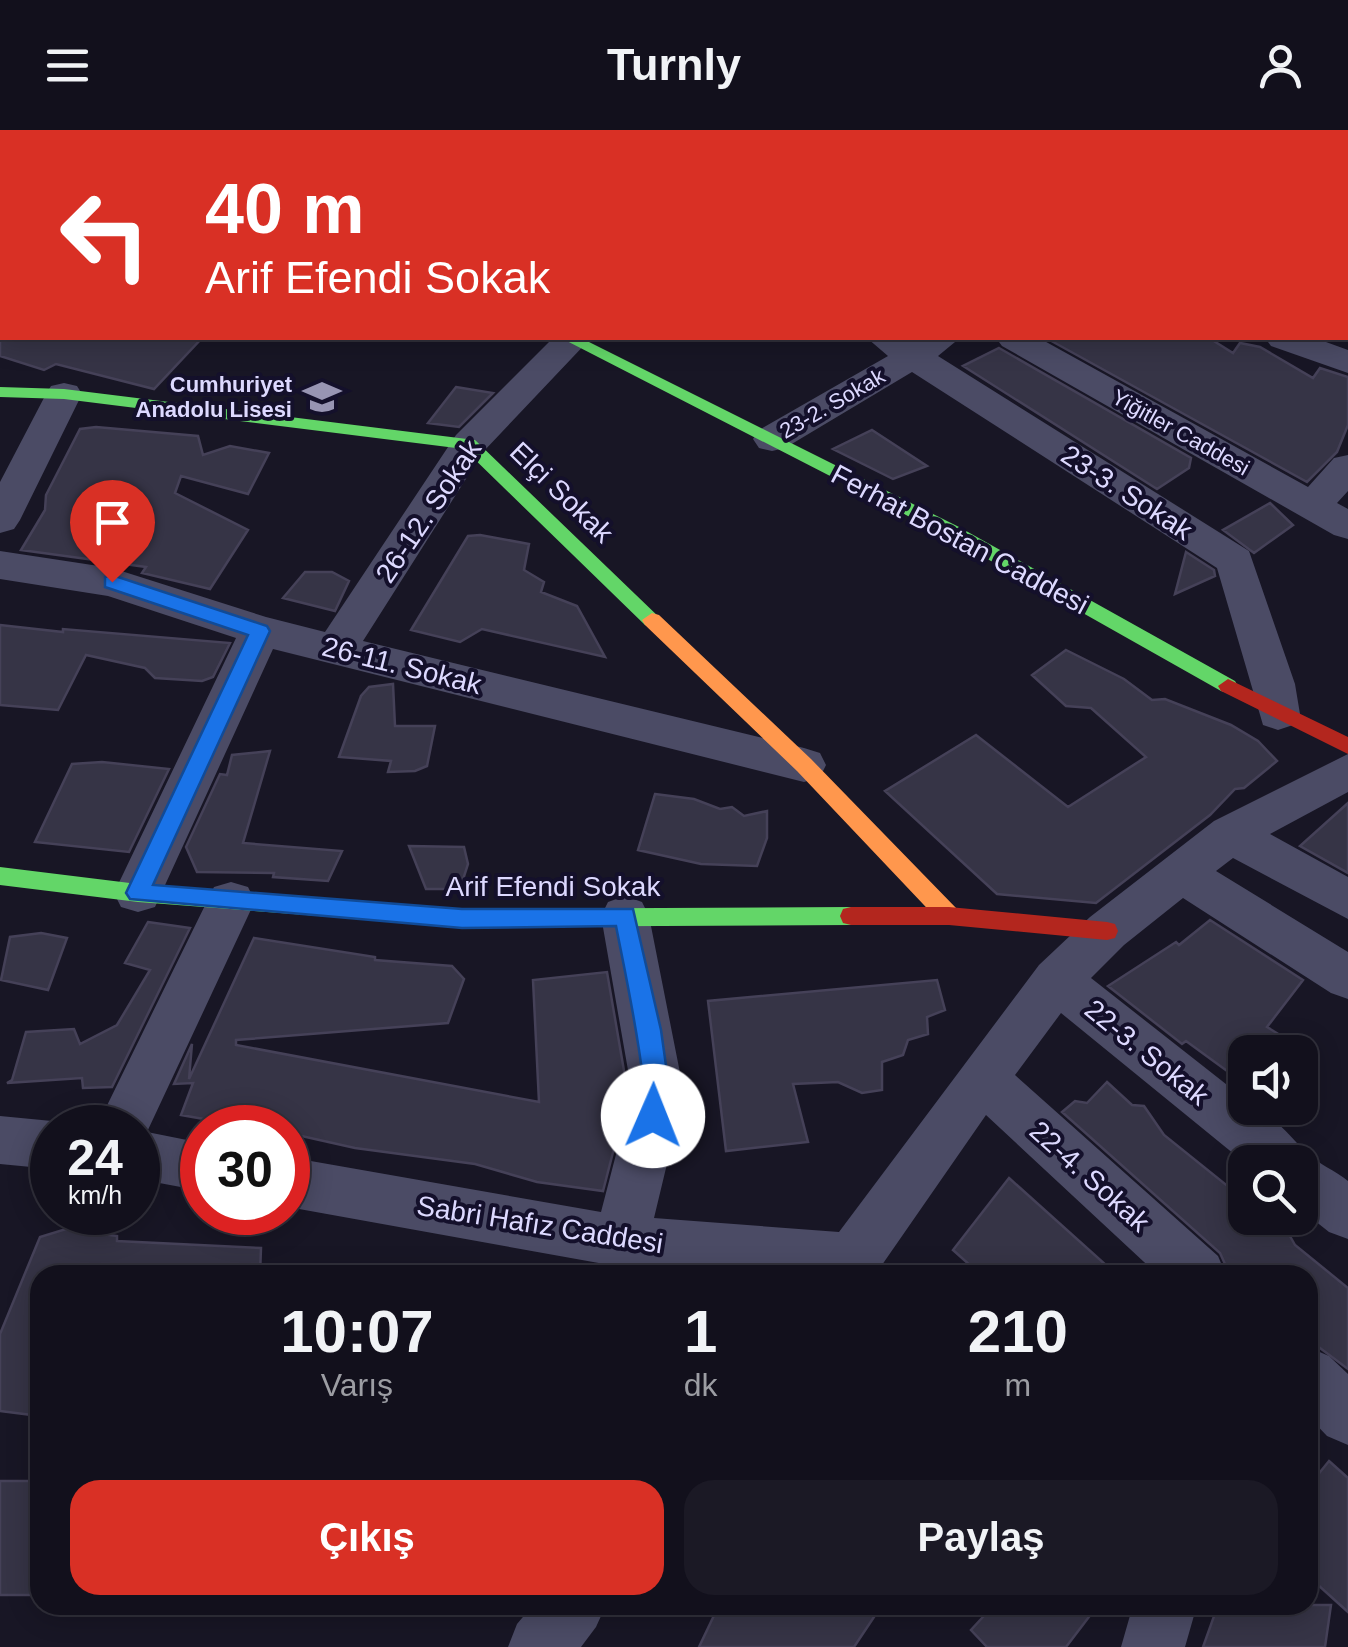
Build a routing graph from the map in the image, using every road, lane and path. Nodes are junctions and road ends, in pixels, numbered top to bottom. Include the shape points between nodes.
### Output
1 (570, 340) edge
2 (576, 340) edge
3 (1024, 340) edge
4 (1288, 340) edge
5 (914, 344) edge
6 (1069, 349) edge
7 (1348, 362) edge
8 (0, 392) edge
9 (64, 394) junction
10 (772, 438) junction
11 (469, 444) junction
12 (1348, 467) edge
13 (1312, 506) junction
14 (0, 520) edge
15 (1348, 526) edge
16 (0, 564) edge
17 (260, 631) junction
18 (336, 649) junction
19 (1278, 714) junction
20 (1348, 746) edge
21 (804, 764) junction
22 (1348, 771) edge
23 (1230, 834) junction
24 (1182, 873) junction
25 (0, 876) edge
26 (138, 893) junction
27 (232, 900) junction
28 (1348, 900) edge
29 (625, 916) junction
30 (950, 916) junction
31 (1107, 932) junction
32 (1348, 978) edge
33 (1057, 980) junction
34 (982, 1078) junction
35 (133, 1105) edge
36 (0, 1140) edge
37 (30, 1143) edge
38 (1263, 1145) edge
39 (310, 1186) edge
40 (1318, 1190) edge
41 (1348, 1214) edge
42 (621, 1241) junction
43 (823, 1265) edge
44 (850, 1265) edge
45 (1187, 1265) edge
46 (1318, 1386) edge
47 (1348, 1415) edge
48 (566, 1615) edge
49 (1162, 1615) edge
50 (540, 1647) edge
51 (1153, 1647) edge

1 - 11 street, 26-12. Sokak
2 - 10 street, Ferhat Bostan Caddesi
3 - 6 street, Yiğitler Caddesi
4 - 7 street
5 - 10 street, 23-2. Sokak
5 - 19 street, 23-3. Sokak via 1234,561
6 - 13 street, Yiğitler Caddesi
8 - 9 street, Elçi Sokak
9 - 11 street, Elçi Sokak
9 - 14 street
10 - 19 street, Ferhat Bostan Caddesi
11 - 18 street, 26-12. Sokak
11 - 21 street, Elçi Sokak
12 - 13 street
13 - 15 street, Yiğitler Caddesi
16 - 17 street, 26-11. Sokak via 112,582
17 - 18 street, 26-11. Sokak
17 - 26 street
18 - 21 street, 26-11. Sokak
19 - 20 street, Ferhat Bostan Caddesi
21 - 30 street, Elçi Sokak
22 - 23 street
23 - 24 street
23 - 28 street
24 - 31 street
24 - 32 street
25 - 26 street, Arif Efendi Sokak
26 - 27 street, Arif Efendi Sokak
27 - 29 street, Arif Efendi Sokak via 462,918
27 - 35 street
29 - 30 street, Arif Efendi Sokak
29 - 42 street via 658,1094
30 - 31 street, Arif Efendi Sokak
31 - 33 street
33 - 34 street
33 - 38 street, 22-3. Sokak
34 - 44 street
34 - 45 street, 22-4. Sokak
36 - 37 street
39 - 42 street, Sabri Hafız Caddesi
40 - 41 street
42 - 43 street, Sabri Hafız Caddesi
46 - 47 street
48 - 50 street
49 - 51 street

